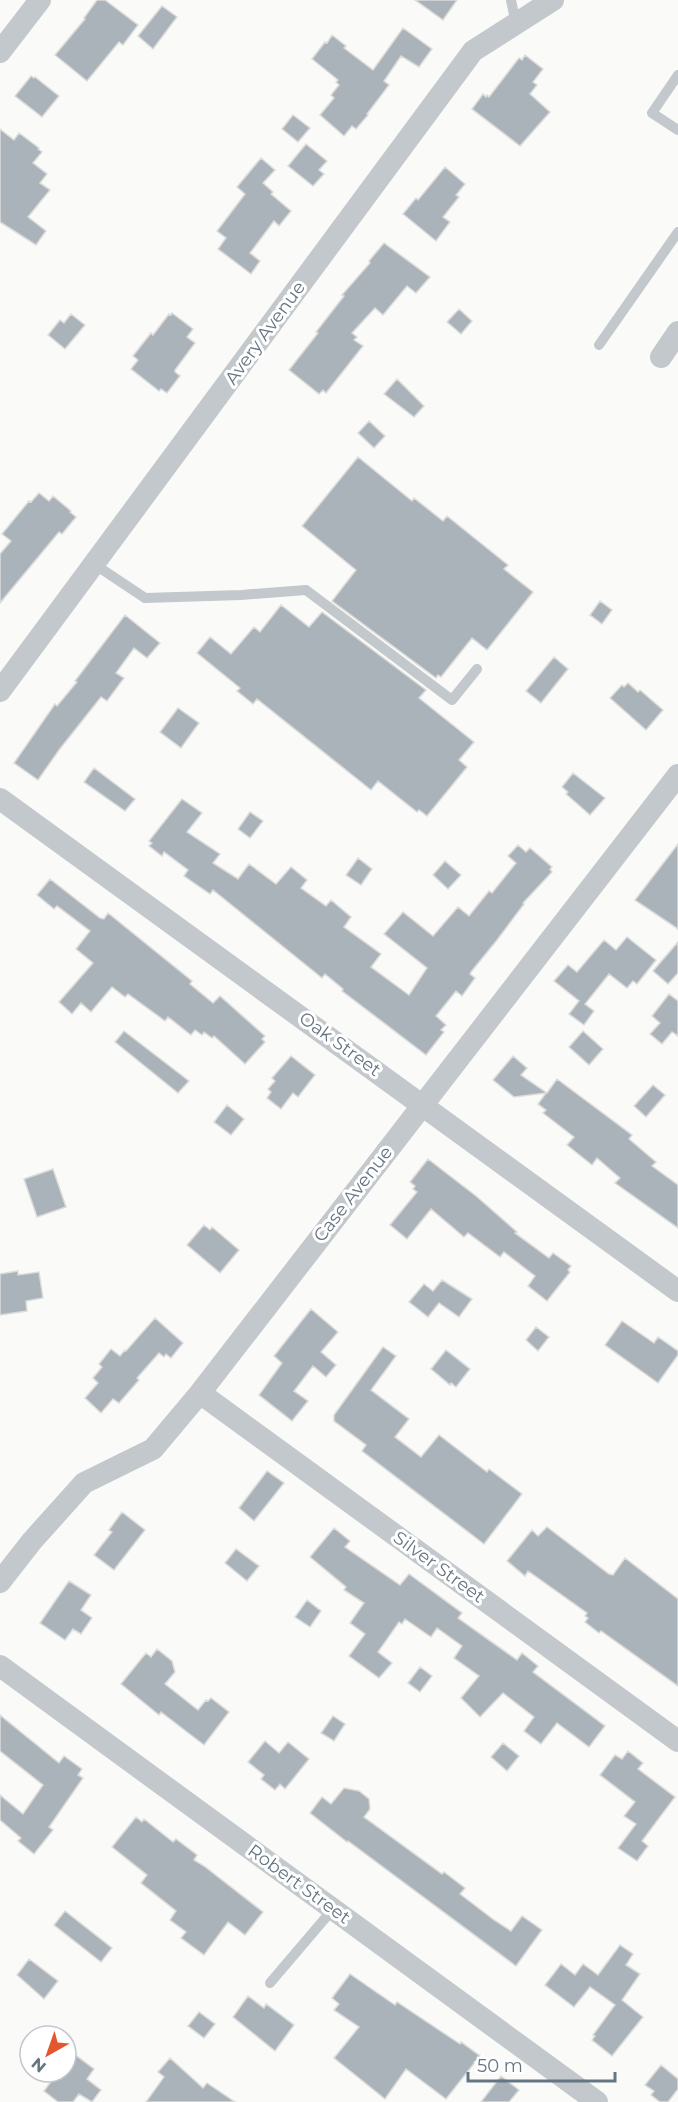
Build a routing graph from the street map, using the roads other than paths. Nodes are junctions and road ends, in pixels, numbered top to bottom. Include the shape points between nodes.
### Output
1 (40, 0) edge
2 (511, 0) edge
3 (553, 0) edge
4 (516, 24) junction
5 (1, 50) edge
6 (678, 75) edge
7 (678, 130) edge
8 (678, 232) edge
9 (678, 332) edge
10 (598, 345) dead end
11 (661, 357) dead end
12 (94, 564) junction
13 (477, 669) dead end
14 (0, 691) edge
15 (678, 775) edge
16 (0, 799) edge
17 (671, 799) edge
18 (422, 1104) junction
19 (678, 1291) edge
20 (200, 1393) junction
21 (0, 1582) edge
22 (0, 1666) edge
23 (678, 1742) edge
24 (333, 1909) junction
25 (270, 1983) dead end
26 (597, 2102) edge

1 - 5 street
2 - 4 lane
3 - 4 street, Avery Avenue
4 - 12 street, Avery Avenue via 473,51
6 - 7 lane via 652,113
8 - 10 lane
9 - 11 street
12 - 13 lane via 145,598 306,590 452,700
12 - 14 street, Avery Avenue
15 - 17 street, Case Avenue
16 - 18 street, Oak Street
17 - 18 street, Case Avenue
18 - 19 street, Oak Street
18 - 20 street, Case Avenue
20 - 21 street, Case Avenue via 153,1449 84,1483
20 - 23 street, Silver Street
22 - 24 street, Robert Street
24 - 25 lane
24 - 26 street, Robert Street

